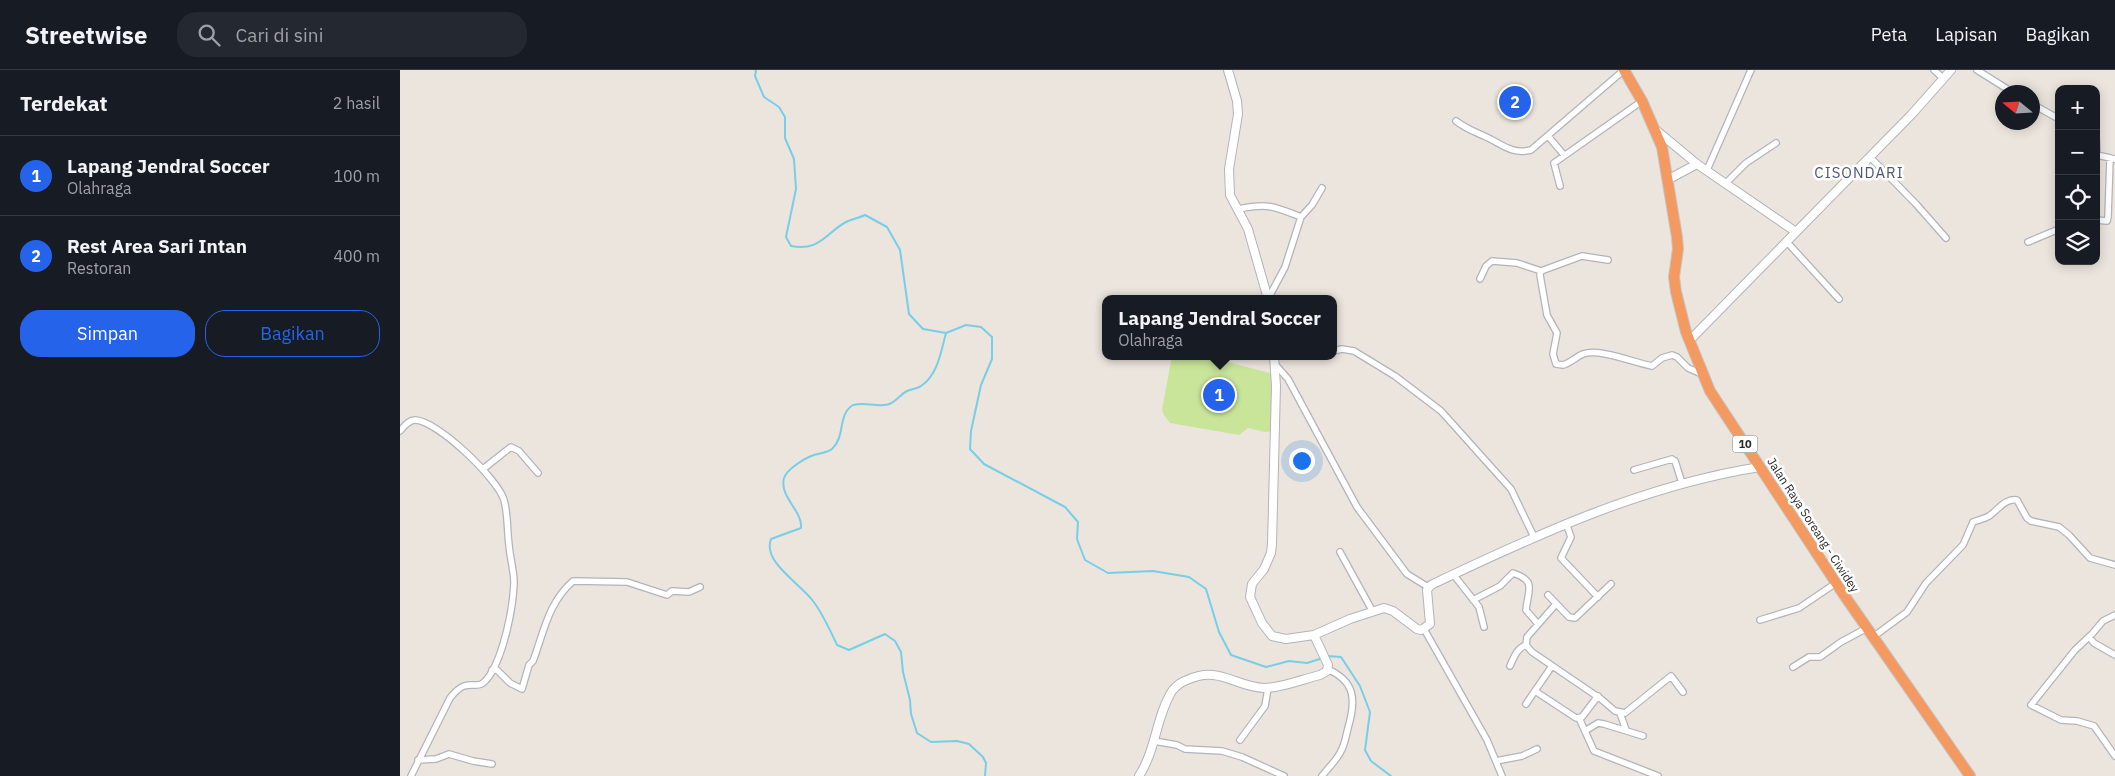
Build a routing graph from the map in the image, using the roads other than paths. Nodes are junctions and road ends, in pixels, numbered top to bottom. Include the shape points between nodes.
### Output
1 (1228, 70) edge
2 (1624, 70) edge
3 (1751, 70) edge
4 (1934, 70) edge
5 (1951, 70) edge
6 (1977, 70) edge
7 (1944, 79) junction
8 (2001, 85) edge
9 (1642, 101) junction
10 (2040, 108) edge
11 (2055, 117) edge
12 (1456, 121) dead end
13 (1656, 130) junction
14 (1548, 136) junction
15 (1776, 144) dead end
16 (1564, 156) junction
17 (1870, 157) junction
18 (2112, 159) edge
19 (1697, 164) junction
20 (1707, 170) junction
21 (1669, 180) junction
22 (1726, 183) junction
23 (1560, 186) dead end
24 (1322, 188) dead end
25 (1238, 209) junction
26 (1301, 217) junction
27 (2100, 221) edge
28 (2055, 230) edge
29 (1796, 232) junction
30 (1946, 238) dead end
31 (1786, 241) junction
32 (2028, 242) dead end
33 (1608, 260) dead end
34 (1541, 271) junction
35 (1480, 279) dead end
36 (1269, 295) edge
37 (1271, 295) edge
38 (1839, 299) dead end
39 (1690, 340) junction
40 (1337, 350) edge
41 (1274, 360) edge
42 (1702, 374) junction
43 (400, 431) edge
44 (1760, 467) junction
45 (483, 470) junction
46 (1634, 470) dead end
47 (538, 473) dead end
48 (1682, 483) junction
49 (1566, 523) junction
50 (1534, 537) junction
51 (1340, 552) dead end
52 (2115, 565) edge
53 (1453, 574) junction
54 (1836, 583) junction
55 (1611, 584) dead end
56 (700, 587) dead end
57 (1428, 587) junction
58 (1548, 595) dead end
59 (1598, 596) junction
60 (1474, 600) junction
61 (1556, 604) junction
62 (1373, 612) junction
63 (2115, 616) edge
64 (1760, 620) dead end
65 (1538, 624) junction
66 (1484, 627) dead end
67 (1866, 628) junction
68 (1424, 629) junction
69 (1314, 635) junction
70 (1873, 637) junction
71 (2089, 637) junction
72 (1526, 646) junction
73 (2115, 655) edge
74 (1326, 666) junction
75 (1510, 666) dead end
76 (1552, 666) junction
77 (1794, 668) dead end
78 (492, 670) junction
79 (1268, 688) junction
80 (1535, 691) junction
81 (1683, 692) dead end
82 (1598, 696) junction
83 (1526, 704) dead end
84 (1620, 713) junction
85 (1579, 718) junction
86 (1626, 730) junction
87 (1585, 731) junction
88 (1643, 736) dead end
89 (1240, 740) dead end
90 (1154, 741) junction
91 (1537, 750) dead end
92 (2115, 756) edge
93 (418, 760) junction
94 (1496, 761) junction
95 (492, 764) dead end
96 (411, 776) edge
97 (1139, 776) edge
98 (1284, 776) edge
99 (1322, 776) edge
100 (1502, 776) edge
101 (1658, 776) edge
102 (1970, 776) edge

1 - 25 street via 1238,114 1229,185 1230,195
2 - 9 highway, Jalan Raya Soreang - Ciwidey / 10
2 - 14 street
3 - 20 street
4 - 7 street
5 - 7 street
6 - 8 street
7 - 17 street
9 - 13 highway, Jalan Raya Soreang - Ciwidey / 10
9 - 16 street
10 - 11 street
12 - 14 street via 1469,131 1515,151 1531,150
13 - 19 street
13 - 21 highway, Jalan Raya Soreang - Ciwidey / 10
14 - 16 street
15 - 22 street via 1746,163
16 - 23 street via 1554,166
17 - 29 street
17 - 30 street
18 - 27 street via 2108,218
19 - 20 street
19 - 21 street
20 - 22 street
21 - 39 highway, Jalan Raya Soreang - Ciwidey / 10 via 1678,243 1674,277
22 - 29 street
24 - 26 street
25 - 26 street via 1275,206
25 - 36 street via 1248,228
26 - 37 street via 1285,267
28 - 32 street
29 - 31 street
31 - 38 street
31 - 39 street
33 - 34 street via 1582,256
34 - 35 street via 1517,263 1492,262 1486,266
34 - 42 street via 1547,315 1557,333 1554,360 1558,365 1569,363 1584,353 1619,357 1652,366 1672,355
39 - 42 highway, Jalan Raya Soreang - Ciwidey / 10
40 - 50 street via 1354,351 1395,376 1441,411 1511,489
41 - 57 street via 1357,507 1407,574
41 - 69 street via 1271,552 1264,569 1252,584 1250,597 1272,636 1286,639
42 - 44 highway, Jalan Raya Soreang - Ciwidey / 10 via 1722,411
43 - 45 street via 415,420 429,425 453,440
44 - 48 street
44 - 54 highway, Jalan Raya Soreang - Ciwidey / 10
45 - 47 street via 511,446
45 - 78 street via 504,500 514,582 506,633
46 - 48 street via 1672,459
48 - 49 street
49 - 50 street
49 - 59 street via 1570,537 1561,558
50 - 53 street
51 - 62 street
52 - 70 street via 2090,558 2060,527 2031,521 2014,499 1973,522 1963,545 1926,583 1907,612
53 - 57 street
53 - 60 street
54 - 64 street via 1799,608
54 - 67 highway, Jalan Raya Soreang - Ciwidey / 10
55 - 59 street
56 - 78 street via 689,592 672,591 668,594 627,582 572,581 550,610 522,688 510,683 497,670
57 - 68 street via 1431,620
58 - 61 street
59 - 61 street via 1575,618 1569,617
60 - 65 street via 1500,586 1513,574 1520,576 1530,585 1526,610
60 - 66 street
61 - 65 street
62 - 68 street via 1388,609 1417,629
62 - 69 street
63 - 71 street via 2103,621
65 - 72 street via 1527,638
67 - 70 highway, Jalan Raya Soreang - Ciwidey / 10
67 - 77 street via 1820,657 1809,657
68 - 94 street
69 - 74 street
70 - 102 highway, Jalan Raya Soreang - Ciwidey / 10
71 - 73 street
71 - 92 street via 2030,706 2061,720 2094,726
72 - 75 street via 1515,654
72 - 76 street
74 - 79 street via 1320,675
74 - 99 street via 1346,682 1353,708 1341,752
76 - 80 street
76 - 82 street
78 - 93 street via 482,684 466,684 450,698
79 - 89 street via 1265,706
79 - 90 street via 1222,675 1207,674 1181,682 1171,694
80 - 83 street
80 - 85 street
81 - 84 street via 1671,676 1629,710
82 - 84 street
82 - 85 street
84 - 86 street
85 - 87 street
86 - 87 street via 1598,723
86 - 88 street
87 - 101 street via 1598,754
90 - 97 street
90 - 98 street via 1185,749 1222,751
91 - 94 street
93 - 95 street via 436,760 449,754
93 - 96 street
94 - 100 street

